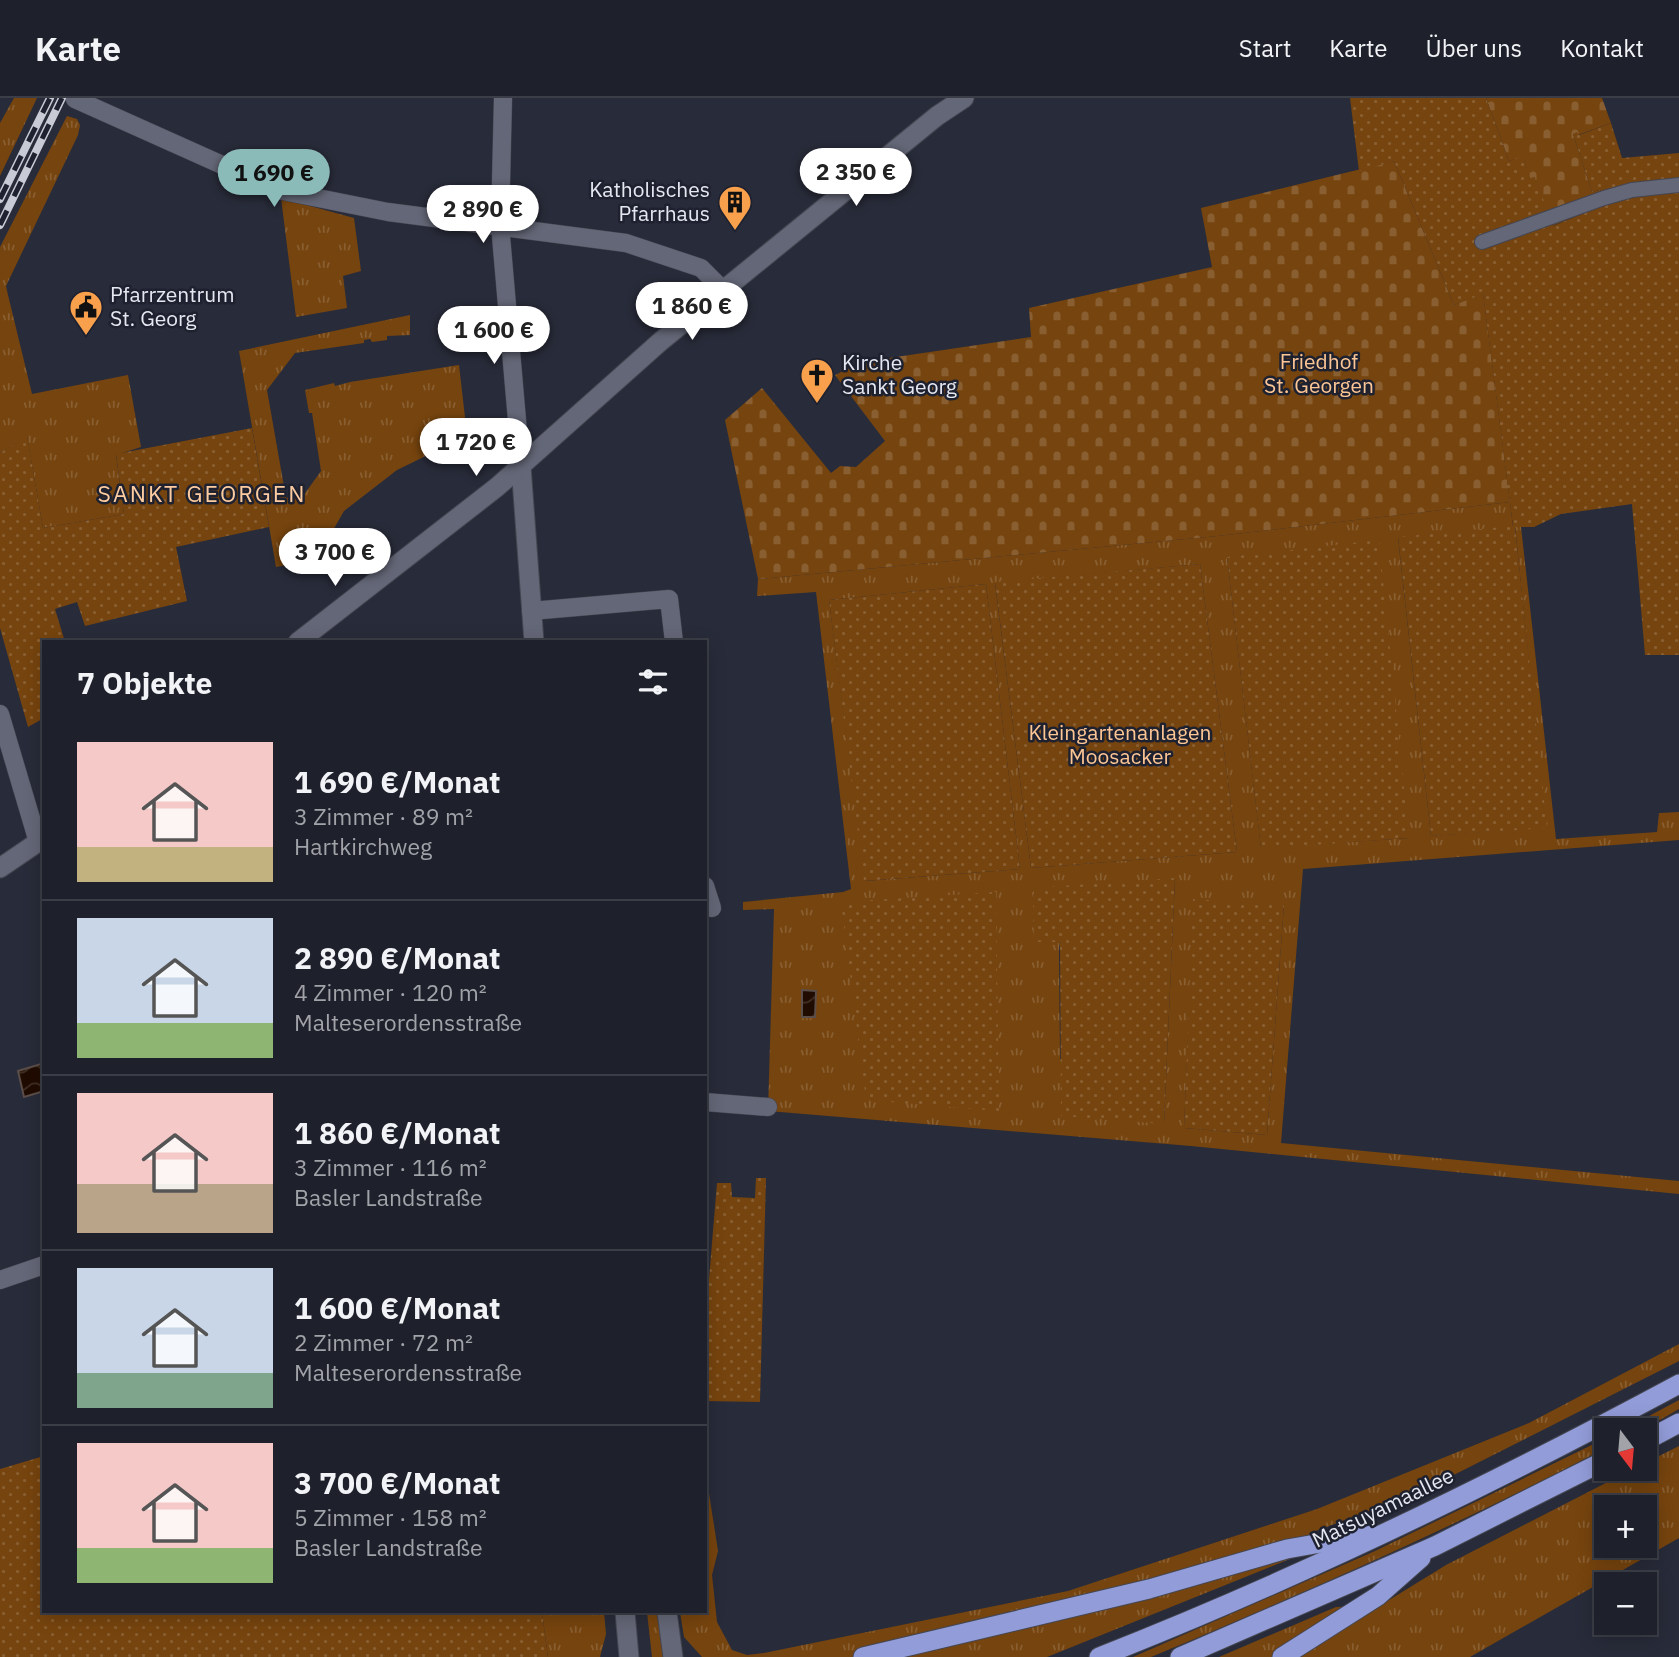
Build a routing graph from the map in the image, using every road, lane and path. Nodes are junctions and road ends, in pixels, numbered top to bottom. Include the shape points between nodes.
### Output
1 (503, 98) edge
2 (964, 98) edge
3 (75, 99) edge
4 (1679, 185) edge
5 (500, 225) junction
6 (1482, 242) dead end
7 (724, 291) junction
8 (521, 466) junction
9 (531, 611) junction
10 (301, 640) edge
11 (534, 640) edge
12 (674, 640) edge
13 (0, 715) edge
14 (41, 840) edge
15 (0, 868) edge
16 (707, 892) edge
17 (712, 908) dead end
18 (707, 1102) edge
19 (768, 1107) dead end
20 (42, 1266) edge
21 (0, 1280) edge
22 (1679, 1384) edge
23 (1679, 1423) edge
24 (1657, 1435) edge
25 (1594, 1466) edge
26 (1391, 1531) junction
27 (1434, 1546) junction
28 (625, 1613) edge
29 (667, 1613) edge
30 (670, 1636) junction
31 (626, 1654) edge
32 (673, 1657) edge
33 (686, 1657) edge
34 (863, 1657) edge
35 (1099, 1657) edge
36 (1180, 1657) edge
37 (1282, 1657) edge

1 - 5 street
2 - 7 street
3 - 5 street via 278,190 388,212
4 - 6 street via 1604,198
5 - 7 street via 653,250 701,268
5 - 8 street
7 - 8 street via 636,362
8 - 9 street
8 - 10 street
9 - 11 street
9 - 12 street via 668,599
13 - 14 street
14 - 15 street
16 - 17 street
18 - 19 street
20 - 21 street
22 - 26 highway, Matsuyamaallee
23 - 24 highway
25 - 27 highway
26 - 34 highway via 1287,1549 1149,1589
26 - 35 highway, Matsuyamaallee
27 - 36 highway
27 - 37 highway via 1378,1596
28 - 31 street
29 - 30 street
30 - 32 street
30 - 33 street

